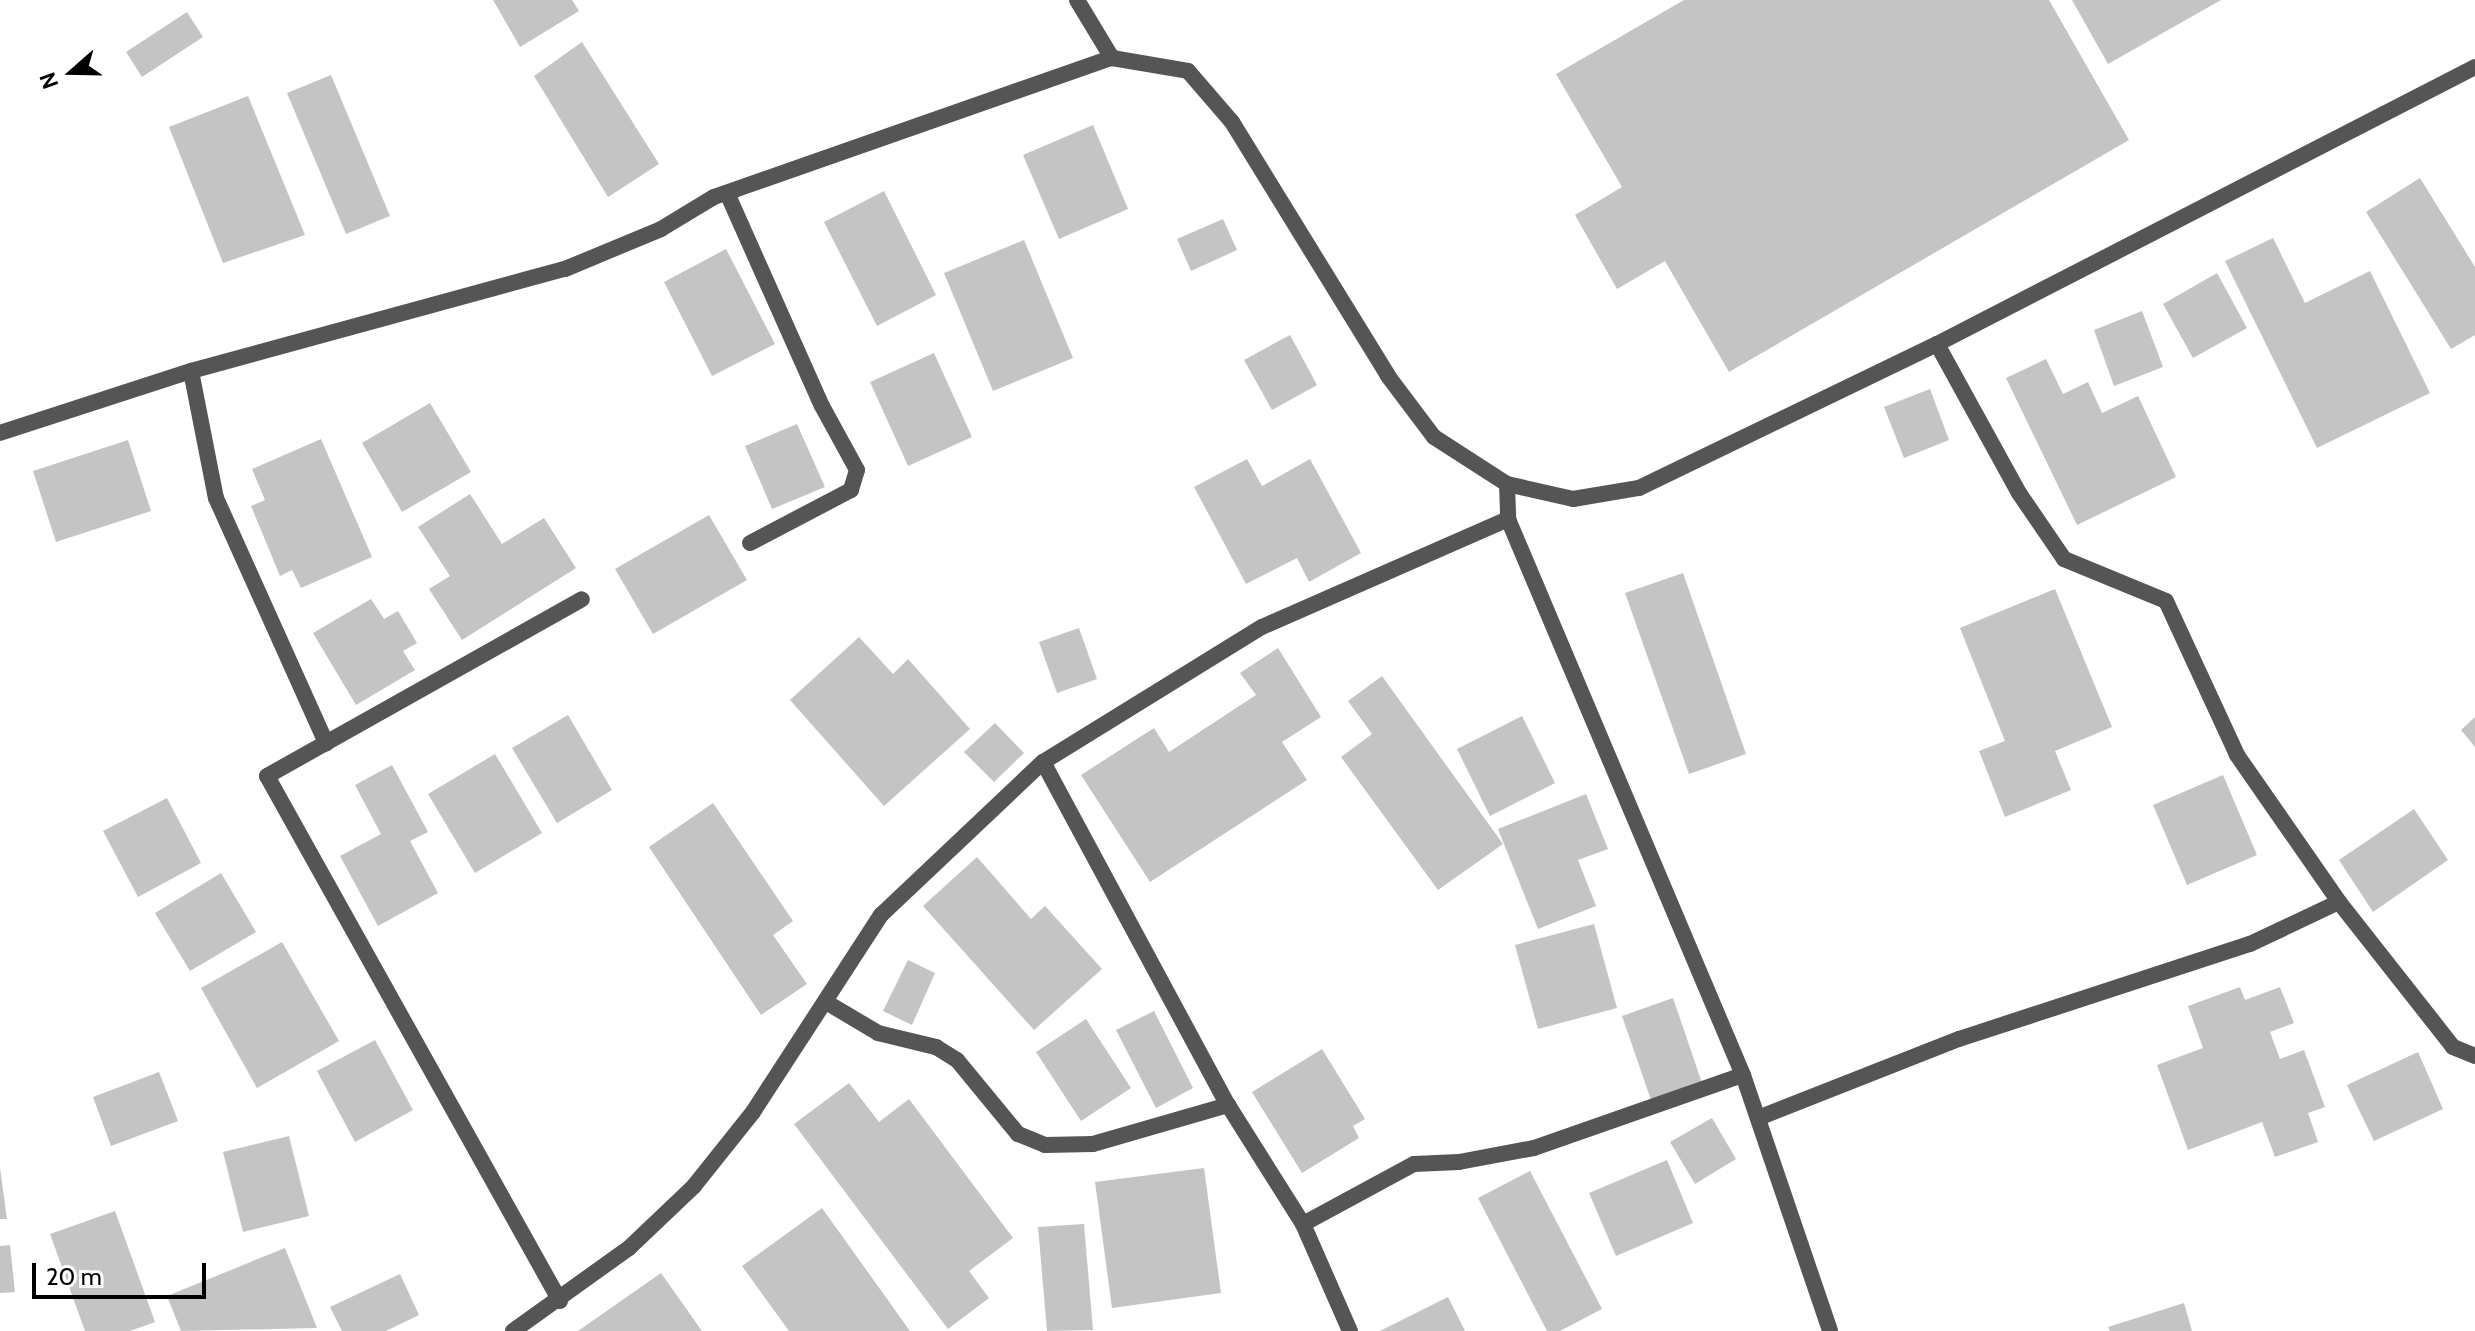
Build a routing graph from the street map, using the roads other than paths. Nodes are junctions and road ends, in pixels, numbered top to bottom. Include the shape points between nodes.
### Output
1 (1077, 0) edge
2 (1112, 58) junction
3 (2475, 67) edge
4 (727, 193) junction
5 (1937, 344) junction
6 (191, 371) junction
7 (0, 433) edge
8 (1507, 484) junction
9 (1508, 519) junction
10 (750, 543) dead end
11 (582, 599) dead end
12 (326, 743) junction
13 (1043, 762) junction
14 (2339, 902) junction
15 (826, 1002) junction
16 (2475, 1056) edge
17 (1743, 1075) junction
18 (1228, 1105) junction
19 (1758, 1118) junction
20 (1303, 1224) junction
21 (560, 1301) junction
22 (513, 1331) edge
23 (1350, 1331) edge
24 (1830, 1331) edge

1 - 2 street
2 - 4 street
2 - 8 street via 1188,71 1232,122 1388,376 1434,437
3 - 5 street
4 - 6 street via 661,229 565,269
4 - 10 street via 822,406 857,470 851,490
5 - 8 street via 1639,488 1573,499
5 - 14 street via 2019,493 2064,559 2166,601 2237,755
6 - 7 street
6 - 12 street via 216,498
8 - 9 street
9 - 13 street via 1262,627
9 - 17 street
11 - 12 street
12 - 21 street via 267,776
13 - 15 street via 881,915
13 - 18 street
14 - 16 street via 2453,1047
14 - 19 street via 2250,944 1959,1039
15 - 18 street via 878,1033 936,1047 957,1060 1018,1134 1045,1145 1093,1144
15 - 21 street via 753,1112 694,1186 629,1248
17 - 19 street
17 - 20 street via 1534,1148 1414,1164
18 - 20 street
19 - 24 street
20 - 23 street
21 - 22 street

